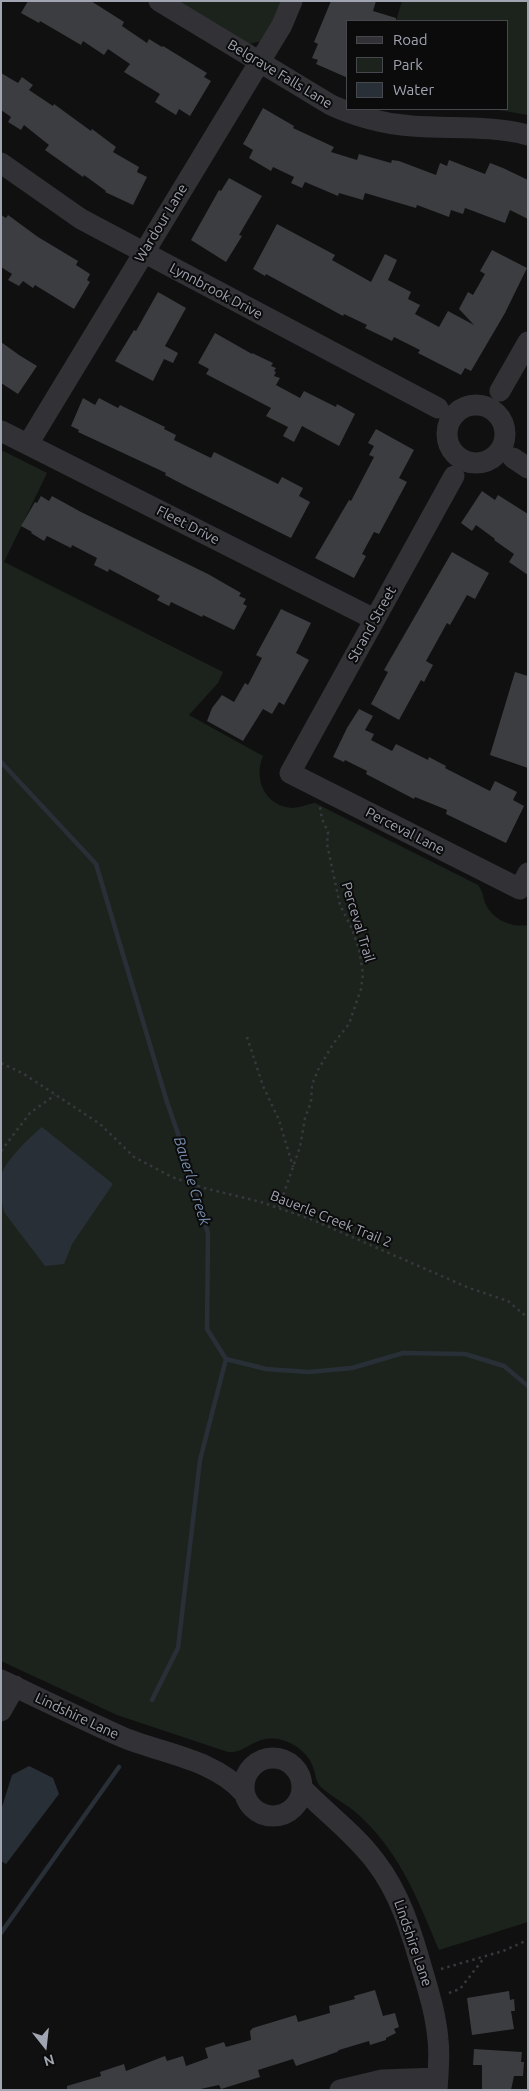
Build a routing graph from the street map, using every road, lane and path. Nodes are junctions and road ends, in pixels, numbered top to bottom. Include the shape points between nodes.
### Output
1 (159, 1) edge
2 (292, 1) edge
3 (258, 61) junction
4 (528, 135) edge
5 (1, 163) edge
6 (143, 252) junction
7 (528, 342) edge
8 (438, 408) junction
9 (460, 410) junction
10 (490, 410) junction
11 (447, 428) junction
12 (1, 431) edge
13 (28, 444) junction
14 (510, 456) edge
15 (460, 465) junction
16 (374, 619) junction
17 (290, 773) joint
18 (320, 806) dead end
19 (524, 881) edge
20 (247, 1038) dead end
21 (1, 1064) edge
22 (55, 1095) junction
23 (1, 1151) edge
24 (293, 1168) junction
25 (279, 1207) junction
26 (528, 1318) edge
27 (8, 1683) edge
28 (1, 1711) edge
29 (252, 1766) junction
30 (211, 1768) junction
31 (302, 1788) junction
32 (244, 1793) junction
33 (289, 1812) junction
34 (334, 1818) junction
35 (528, 1940) edge
36 (485, 1956) junction
37 (441, 1969) dead end
38 (449, 1993) dead end
39 (438, 2084) edge
40 (340, 2090) edge

1 - 3 street, Belgrave Falls Lane
2 - 3 street, Wardour Lane via 282,25
3 - 4 street, Belgrave Falls Lane via 330,105 371,120 414,126 502,129
3 - 6 street, Wardour Lane
5 - 6 street, Lynnbrook Drive via 81,219
6 - 8 street, Lynnbrook Drive
6 - 13 street, Wardour Lane
7 - 10 street
8 - 9 street, Lynnbrook Drive
8 - 11 street
9 - 10 street via 473,405
9 - 11 street
10 - 14 street via 504,422
11 - 15 street via 449,447
12 - 13 street, Fleet Drive
13 - 16 street, Fleet Drive
14 - 15 street
15 - 16 street, Strand Street
16 - 17 street, Strand Street
17 - 19 street, Perceval Lane
18 - 24 path, Perceval Trail via 328,832 327,844 340,905 359,949 363,974 359,998 349,1024 326,1054 315,1078
20 - 24 path via 263,1086 279,1120
21 - 22 path, Bauerle Creek Trail 2 via 24,1074
22 - 23 path via 30,1113
22 - 25 path, Bauerle Creek Trail 2 via 100,1124 134,1157 172,1177
24 - 25 path, Perceval Trail
25 - 26 path, Bauerle Creek Trail 2 via 469,1288 508,1301
27 - 28 street
27 - 30 street, Lindshire Lane via 121,1736
29 - 30 street, Lindshire Lane
29 - 31 street, Lindshire Lane via 270,1758 289,1762 301,1778
29 - 32 street via 244,1783
30 - 32 street, Lindshire Lane via 227,1776
31 - 33 street via 301,1797
31 - 34 street, Lindshire Lane
32 - 33 street, Lindshire Lane via 247,1802 261,1814 271,1817
33 - 34 street, Lindshire Lane via 301,1810
34 - 39 street, Lindshire Lane via 384,1872 402,1909 434,2014 439,2042
35 - 36 path
36 - 37 path
36 - 38 path via 460,1989
39 - 40 street via 382,2080

